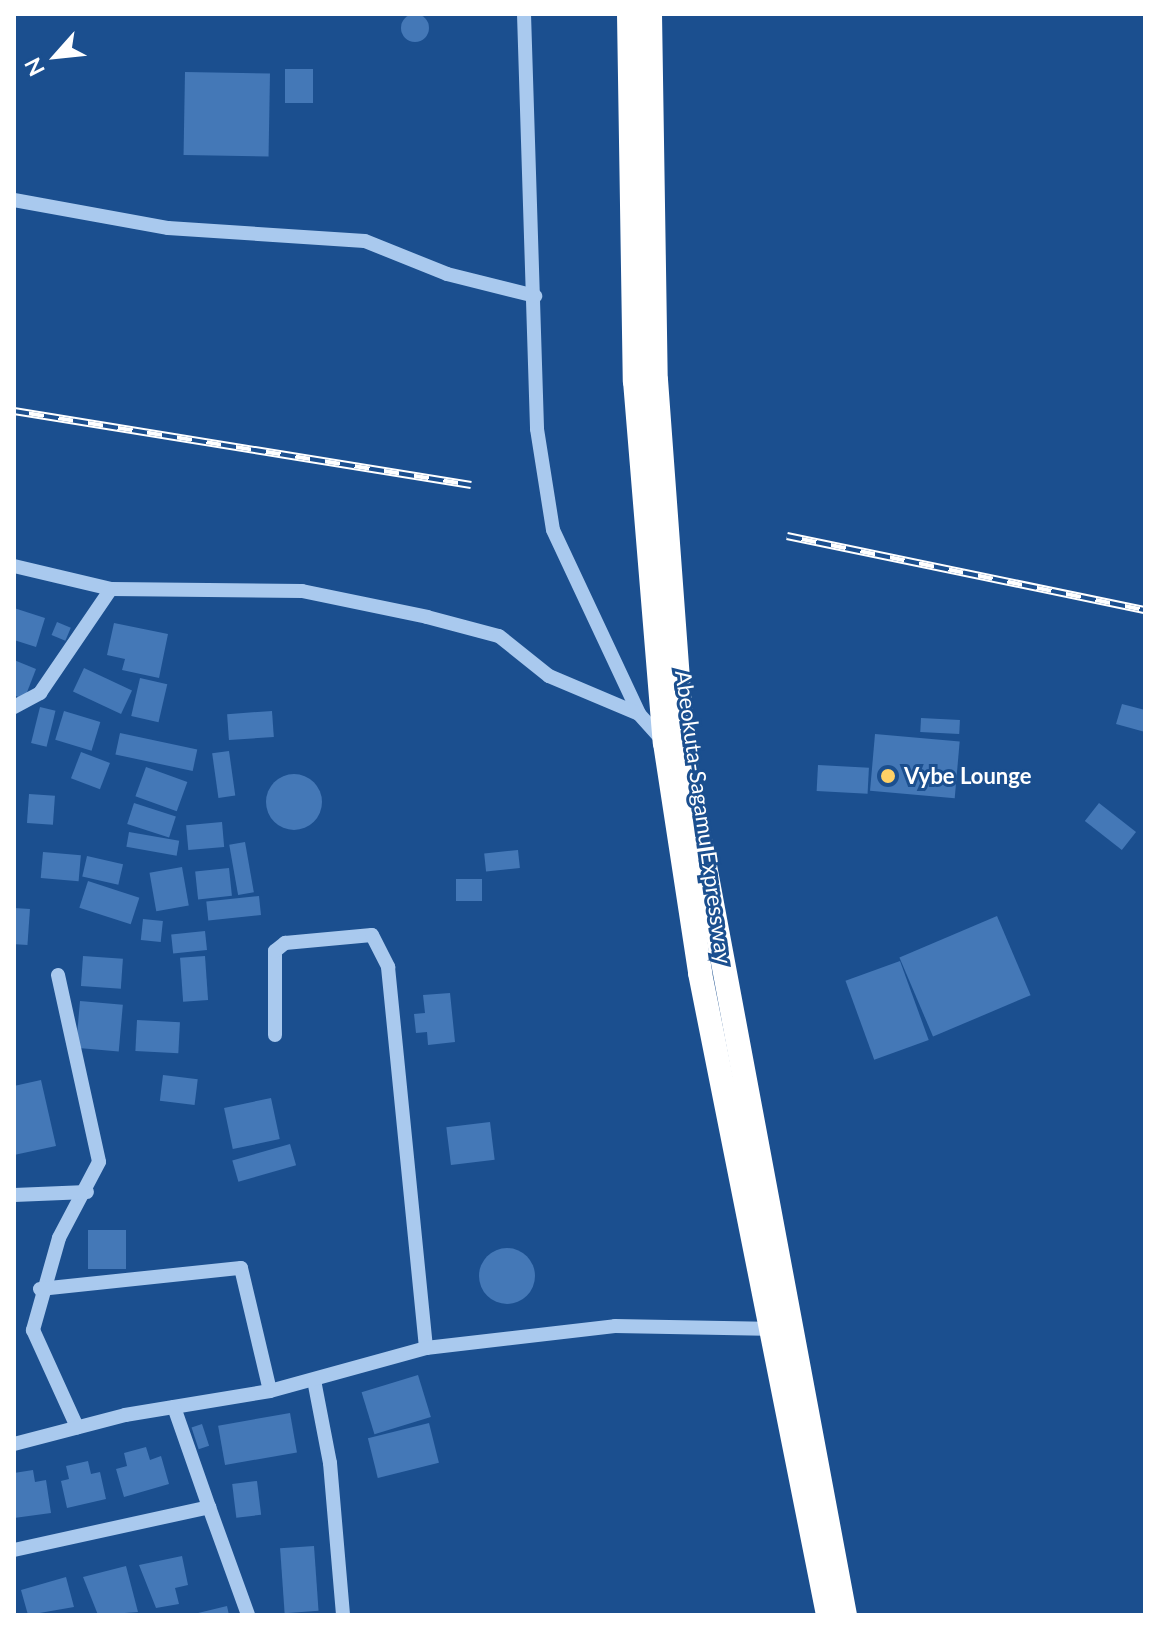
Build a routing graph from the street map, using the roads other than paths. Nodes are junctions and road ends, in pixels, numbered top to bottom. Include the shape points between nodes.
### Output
1 (524, 14) edge
2 (629, 14) edge
3 (650, 14) edge
4 (14, 200) edge
5 (535, 296) junction
6 (14, 566) edge
7 (111, 589) junction
8 (14, 707) edge
9 (639, 714) junction
10 (674, 746) junction
11 (58, 975) dead end
12 (275, 1035) dead end
13 (87, 1192) junction
14 (14, 1195) edge
15 (40, 1289) junction
16 (773, 1329) junction
17 (426, 1348) junction
18 (314, 1380) junction
19 (270, 1391) junction
20 (174, 1407) junction
21 (77, 1427) junction
22 (14, 1444) edge
23 (209, 1507) junction
24 (14, 1550) edge
25 (248, 1615) edge
26 (343, 1615) edge
27 (828, 1615) edge
28 (845, 1615) edge

1 - 5 street
2 - 10 highway, Abeokuta-Sagamu Expressway via 636,395
3 - 10 highway, Abeokuta-Sagamu Expressway via 656,380
4 - 5 street via 168,228 365,241 447,274
5 - 9 street via 537,429 553,530
6 - 7 street
7 - 8 street via 40,693
7 - 9 street via 302,591 427,617 499,636 549,676
9 - 10 street
10 - 16 highway, Abeokuta-Sagamu Expressway via 700,973
10 - 28 highway, Abeokuta-Sagamu Expressway
11 - 13 street via 77,1079 97,1138 99,1162
12 - 17 street via 275,951 285,943 372,935 388,967
13 - 14 street
13 - 15 street
15 - 19 street via 241,1268
15 - 21 street via 33,1330 39,1356
16 - 17 street via 615,1326
16 - 27 highway, Abeokuta-Sagamu Expressway
17 - 18 street
18 - 19 street
18 - 26 street via 330,1463
19 - 20 street
20 - 21 street
20 - 23 street
21 - 22 street
23 - 24 street
23 - 25 street

